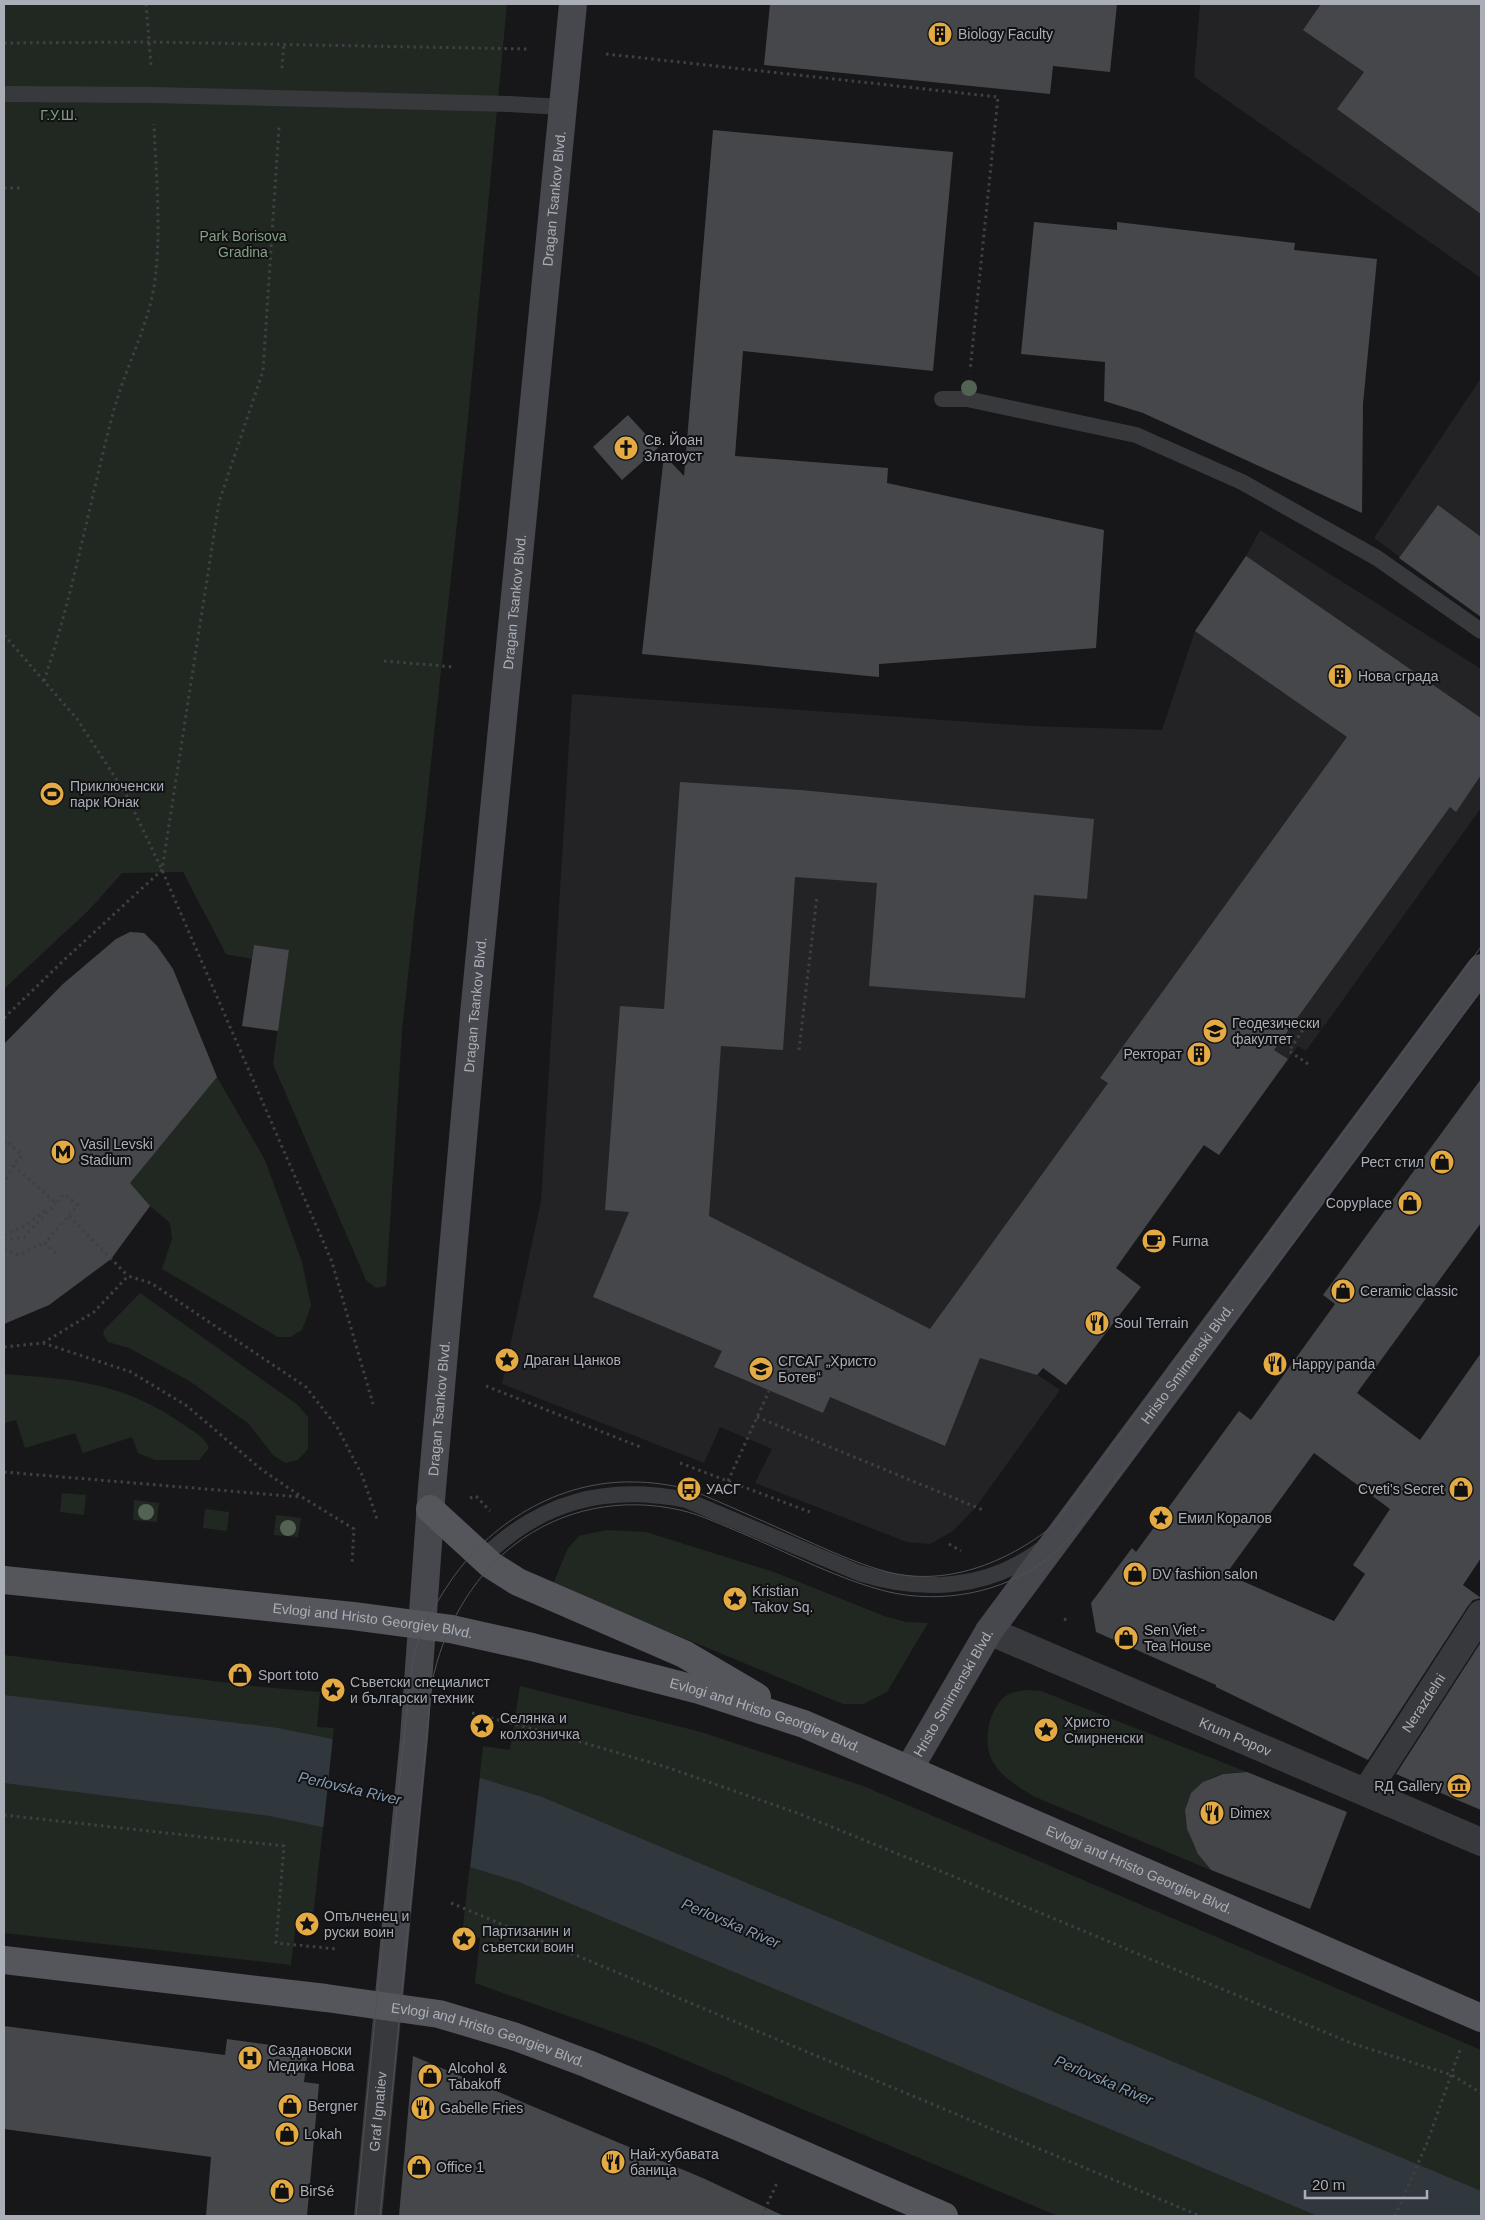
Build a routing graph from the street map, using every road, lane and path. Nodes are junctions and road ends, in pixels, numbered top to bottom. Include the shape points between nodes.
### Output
1 (146, 4) edge
2 (573, 4) edge
3 (149, 42) junction
4 (4, 43) edge
5 (284, 44) junction
6 (527, 49) dead end
7 (606, 54) dead end
8 (4, 94) edge
9 (153, 95) junction
10 (281, 99) junction
11 (562, 107) junction
12 (4, 188) edge
13 (21, 188) dead end
14 (942, 399) dead end
15 (967, 399) junction
16 (1481, 632) edge
17 (4, 635) edge
18 (384, 662) dead end
19 (455, 667) dead end
20 (44, 681) junction
21 (162, 870) junction
22 (817, 896) dead end
23 (1481, 968) edge
24 (4, 1018) edge
25 (1310, 1019) dead end
26 (800, 1050) dead end
27 (1308, 1064) dead end
28 (4, 1144) edge
29 (13, 1165) junction
30 (4, 1185) edge
31 (56, 1203) junction
32 (68, 1216) junction
33 (4, 1235) edge
34 (4, 1240) edge
35 (44, 1243) junction
36 (4, 1249) edge
37 (57, 1255) dead end
38 (128, 1276) junction
39 (43, 1343) junction
40 (4, 1347) edge
41 (486, 1386) dead end
42 (769, 1391) dead end
43 (373, 1404) dead end
44 (757, 1417) junction
45 (643, 1448) dead end
46 (680, 1463) dead end
47 (4, 1472) edge
48 (728, 1481) junction
49 (476, 1496) dead end
50 (302, 1497) junction
51 (430, 1509) junction
52 (983, 1510) dead end
53 (490, 1511) dead end
54 (810, 1512) dead end
55 (378, 1522) dead end
56 (1060, 1534) junction
57 (950, 1544) dead end
58 (968, 1556) dead end
59 (483, 1558) junction
60 (352, 1564) dead end
61 (4, 1580) edge
62 (1481, 1614) edge
63 (1064, 1620) dead end
64 (1069, 1621) dead end
65 (422, 1625) junction
66 (989, 1631) junction
67 (458, 1684) dead end
68 (476, 1688) dead end
69 (472, 1713) dead end
70 (804, 1724) junction
71 (909, 1769) junction
72 (1366, 1792) junction
73 (4, 1815) edge
74 (1481, 1842) edge
75 (451, 1903) dead end
76 (337, 1950) dead end
77 (4, 1960) edge
78 (388, 2006) junction
79 (1481, 2018) edge
80 (1463, 2042) dead end
81 (1452, 2075) junction
82 (1481, 2093) edge
83 (778, 2181) dead end
84 (368, 2216) edge
85 (762, 2216) edge
86 (944, 2216) edge
87 (1200, 2216) edge
88 (1394, 2216) edge

1 - 3 path
2 - 11 street, Dragan Tsankov Blvd.
3 - 4 path
3 - 5 path
3 - 9 path
5 - 6 path
5 - 10 path
7 - 15 path via 998,97
8 - 9 lane
9 - 10 lane
9 - 20 path via 158,230 154,287 112,415 81,549
10 - 11 lane
10 - 21 path via 263,371 219,502
11 - 51 street, Dragan Tsankov Blvd. via 475,1004
12 - 13 path
14 - 15 lane
15 - 16 lane via 1136,435 1242,482 1377,558
17 - 20 path
18 - 19 path
20 - 21 path via 76,719 126,794
21 - 24 path
21 - 43 path via 332,1262
22 - 26 path
23 - 56 street, Hristo Smirnenski Blvd.
25 - 27 path via 1289,1051
28 - 29 path via 6,1142 22,1156
29 - 30 path
29 - 31 path
31 - 32 path via 64,1194 78,1205
31 - 33 path via 25,1226
31 - 34 path via 24,1238
32 - 35 path
32 - 38 path
35 - 36 path via 18,1255
35 - 37 path
38 - 39 path via 94,1312
38 - 55 path via 151,1283 306,1387 337,1427 362,1475
39 - 40 path
39 - 50 path via 130,1372 163,1391 187,1406 262,1470
41 - 45 path
42 - 44 path
44 - 48 path
44 - 52 path
46 - 48 path
47 - 50 path
48 - 54 path
49 - 53 path
50 - 60 path via 354,1529
51 - 59 main road
51 - 65 street, Dragan Tsankov Blvd.
56 - 59 lane via 1015,1566 995,1574 960,1583 917,1586 887,1582 859,1573 686,1500 656,1494 611,1494 548,1511 513,1531
56 - 66 street, Hristo Smirnenski Blvd.
57 - 58 path
59 - 70 main road via 542,1594 684,1654
61 - 65 main road, Evlogi and Hristo Georgiev Blvd.
62 - 72 street, Nerazdelni
63 - 64 path
65 - 70 main road, Evlogi and Hristo Georgiev Blvd. via 532,1647 699,1690
65 - 78 street, Dragan Tsankov Blvd.
66 - 71 street, Hristo Smirnenski Blvd.
66 - 72 street, Krum Popov
67 - 68 path
69 - 81 path via 656,1764 800,1814 1350,2043
70 - 71 main road, Evlogi and Hristo Georgiev Blvd.
71 - 79 main road, Evlogi and Hristo Georgiev Blvd.
72 - 74 street, Krum Popov
73 - 76 path via 284,1846 276,1943
75 - 87 path
77 - 78 main road, Evlogi and Hristo Georgiev Blvd.
78 - 84 street, Graf Ignatiev
78 - 86 main road, Evlogi and Hristo Georgiev Blvd. via 439,2014 516,2037 588,2064
80 - 81 path
81 - 82 path
81 - 88 path via 1427,2143
83 - 85 path

